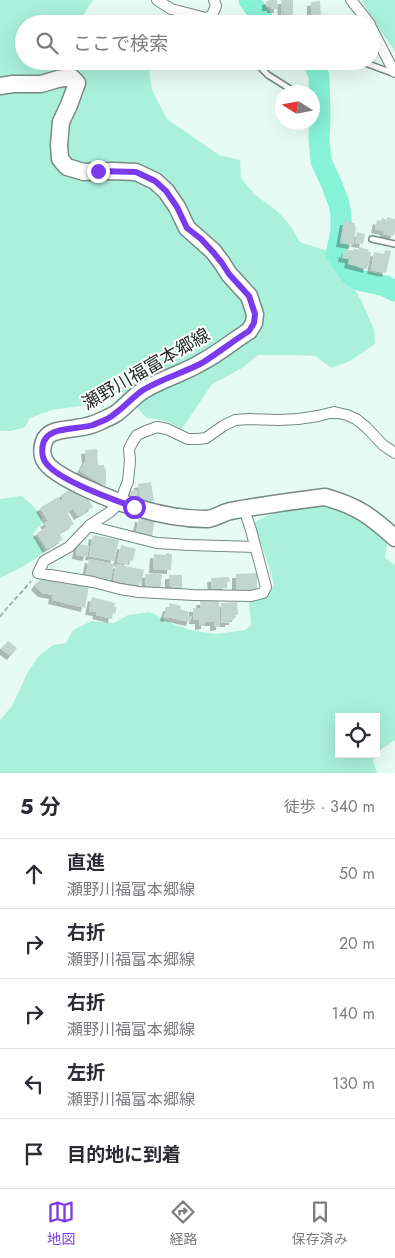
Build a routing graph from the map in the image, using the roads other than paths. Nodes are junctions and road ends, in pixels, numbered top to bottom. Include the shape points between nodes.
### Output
1 (158, 0) edge
2 (214, 0) edge
3 (351, 0) edge
4 (190, 15) edge
5 (212, 15) edge
6 (362, 15) edge
7 (380, 44) edge
8 (380, 68) edge
9 (263, 70) edge
10 (395, 73) edge
11 (284, 85) edge
12 (0, 86) edge
13 (372, 240) dead end
14 (395, 244) edge
15 (395, 454) edge
16 (120, 502) junction
17 (244, 509) junction
18 (88, 526) junction
19 (395, 538) edge
20 (255, 547) junction

1 - 4 street via 171,9
2 - 5 street via 216,6
3 - 6 street
7 - 10 street
8 - 10 lane
9 - 11 lane
12 - 16 main road, 瀬野川福富本郷線 via 42,84 71,77 75,80 77,83 61,122 60,159 67,167 84,172 136,172 155,181 177,207 187,228 213,252 253,305 254,323 249,331 216,354 155,383 107,418 94,424 60,430 45,438 43,456 53,470
13 - 14 lane
15 - 16 street via 356,419 334,412 298,419 235,420 206,438 198,439 188,439 157,427 137,435 128,449 128,481
16 - 17 main road, 瀬野川福富本郷線 via 161,513 208,519
16 - 18 street
17 - 19 main road, 瀬野川福富本郷線 via 325,497 356,508
17 - 20 street
18 - 20 street via 157,543
18 - 20 street via 69,547 44,561 38,574 139,592 251,596 263,593 266,586

